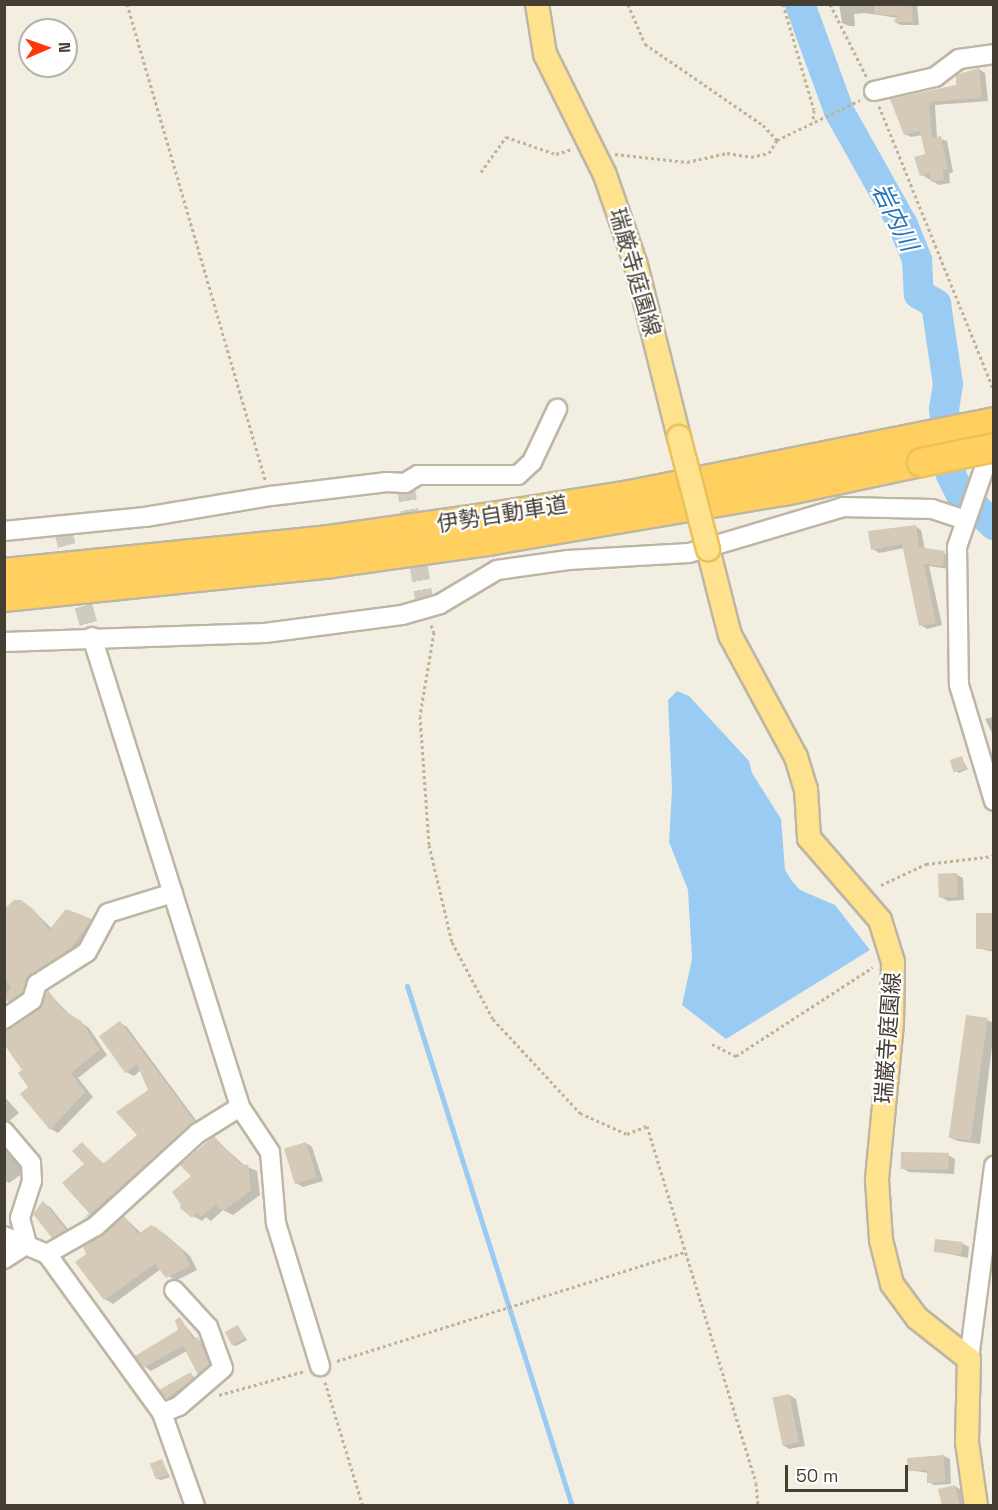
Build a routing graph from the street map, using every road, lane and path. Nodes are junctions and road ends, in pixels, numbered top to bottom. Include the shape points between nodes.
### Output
1 (127, 4) edge
2 (537, 4) edge
3 (628, 4) edge
4 (783, 4) edge
5 (830, 4) edge
6 (993, 54) edge
7 (874, 91) junction
8 (813, 122) junction
9 (777, 140) junction
10 (590, 145) junction
11 (481, 172) dead end
12 (993, 391) edge
13 (557, 409) dead end
14 (993, 421) edge
15 (993, 440) edge
16 (993, 447) edge
17 (918, 451) junction
18 (989, 480) edge
19 (271, 496) junction
20 (965, 520) junction
21 (4, 531) edge
22 (708, 549) junction
23 (4, 572) edge
24 (4, 597) edge
25 (425, 605) junction
26 (92, 637) junction
27 (4, 642) edge
28 (993, 801) edge
29 (993, 856) edge
30 (881, 885) dead end
31 (173, 893) junction
32 (893, 962) junction
33 (4, 1019) edge
34 (712, 1044) dead end
35 (240, 1107) junction
36 (4, 1131) edge
37 (993, 1166) edge
38 (4, 1236) edge
39 (27, 1244) junction
40 (686, 1252) junction
41 (47, 1254) junction
42 (4, 1259) edge
43 (174, 1290) dead end
44 (969, 1359) junction
45 (320, 1366) junction
46 (212, 1397) dead end
47 (162, 1413) junction
48 (195, 1506) edge
49 (363, 1506) edge
50 (758, 1506) edge
51 (976, 1506) edge

1 - 19 path
2 - 10 main road, 瑞厳寺庭園線 via 545,54
3 - 9 path via 645,44 764,125
4 - 8 path via 814,110
5 - 7 path
6 - 7 street via 959,59 935,77
7 - 8 path
7 - 12 path
8 - 9 path
9 - 10 path via 769,153 751,157 727,153 687,162 604,152
10 - 11 path via 556,154 506,137
10 - 22 main road, 瑞厳寺庭園線, bridge via 605,175 636,265
13 - 19 street via 532,462 518,475 418,475 405,483
14 - 17 highway, 伊勢自動車道
15 - 18 street
16 - 17 highway, 伊勢自動車道, bridge
17 - 23 highway, 伊勢自動車道 via 316,540
17 - 24 highway, 伊勢自動車道 via 772,493 487,541 331,563
18 - 20 street
19 - 21 street via 145,518
20 - 22 street via 932,510 843,507
20 - 28 street via 957,547 959,686
22 - 25 street via 497,570 440,604
22 - 32 main road, 瑞巌寺庭園線 via 730,635 796,757 806,789 809,838 880,920
25 - 26 street via 402,615 265,633
25 - 40 path via 434,632 420,716 429,845 452,942 493,1018 580,1113 627,1134 647,1126
26 - 27 street
26 - 31 street
29 - 30 path via 926,864
31 - 33 street via 108,913 87,952 37,984 32,1000
31 - 35 street
32 - 34 path via 882,961 736,1056
32 - 44 main road, 瑞巌寺庭園線 via 892,1023 877,1180 881,1239 892,1284 917,1318
35 - 41 street via 198,1132 96,1226
35 - 45 street via 270,1152 276,1223
36 - 39 street via 31,1163 32,1181 20,1218
37 - 44 street
38 - 39 street
39 - 41 street
39 - 42 street
40 - 45 path
40 - 50 path via 756,1483
41 - 47 street
43 - 47 street via 208,1327 223,1368 179,1406
44 - 51 main road via 967,1442
45 - 46 path
45 - 49 path
47 - 48 street

